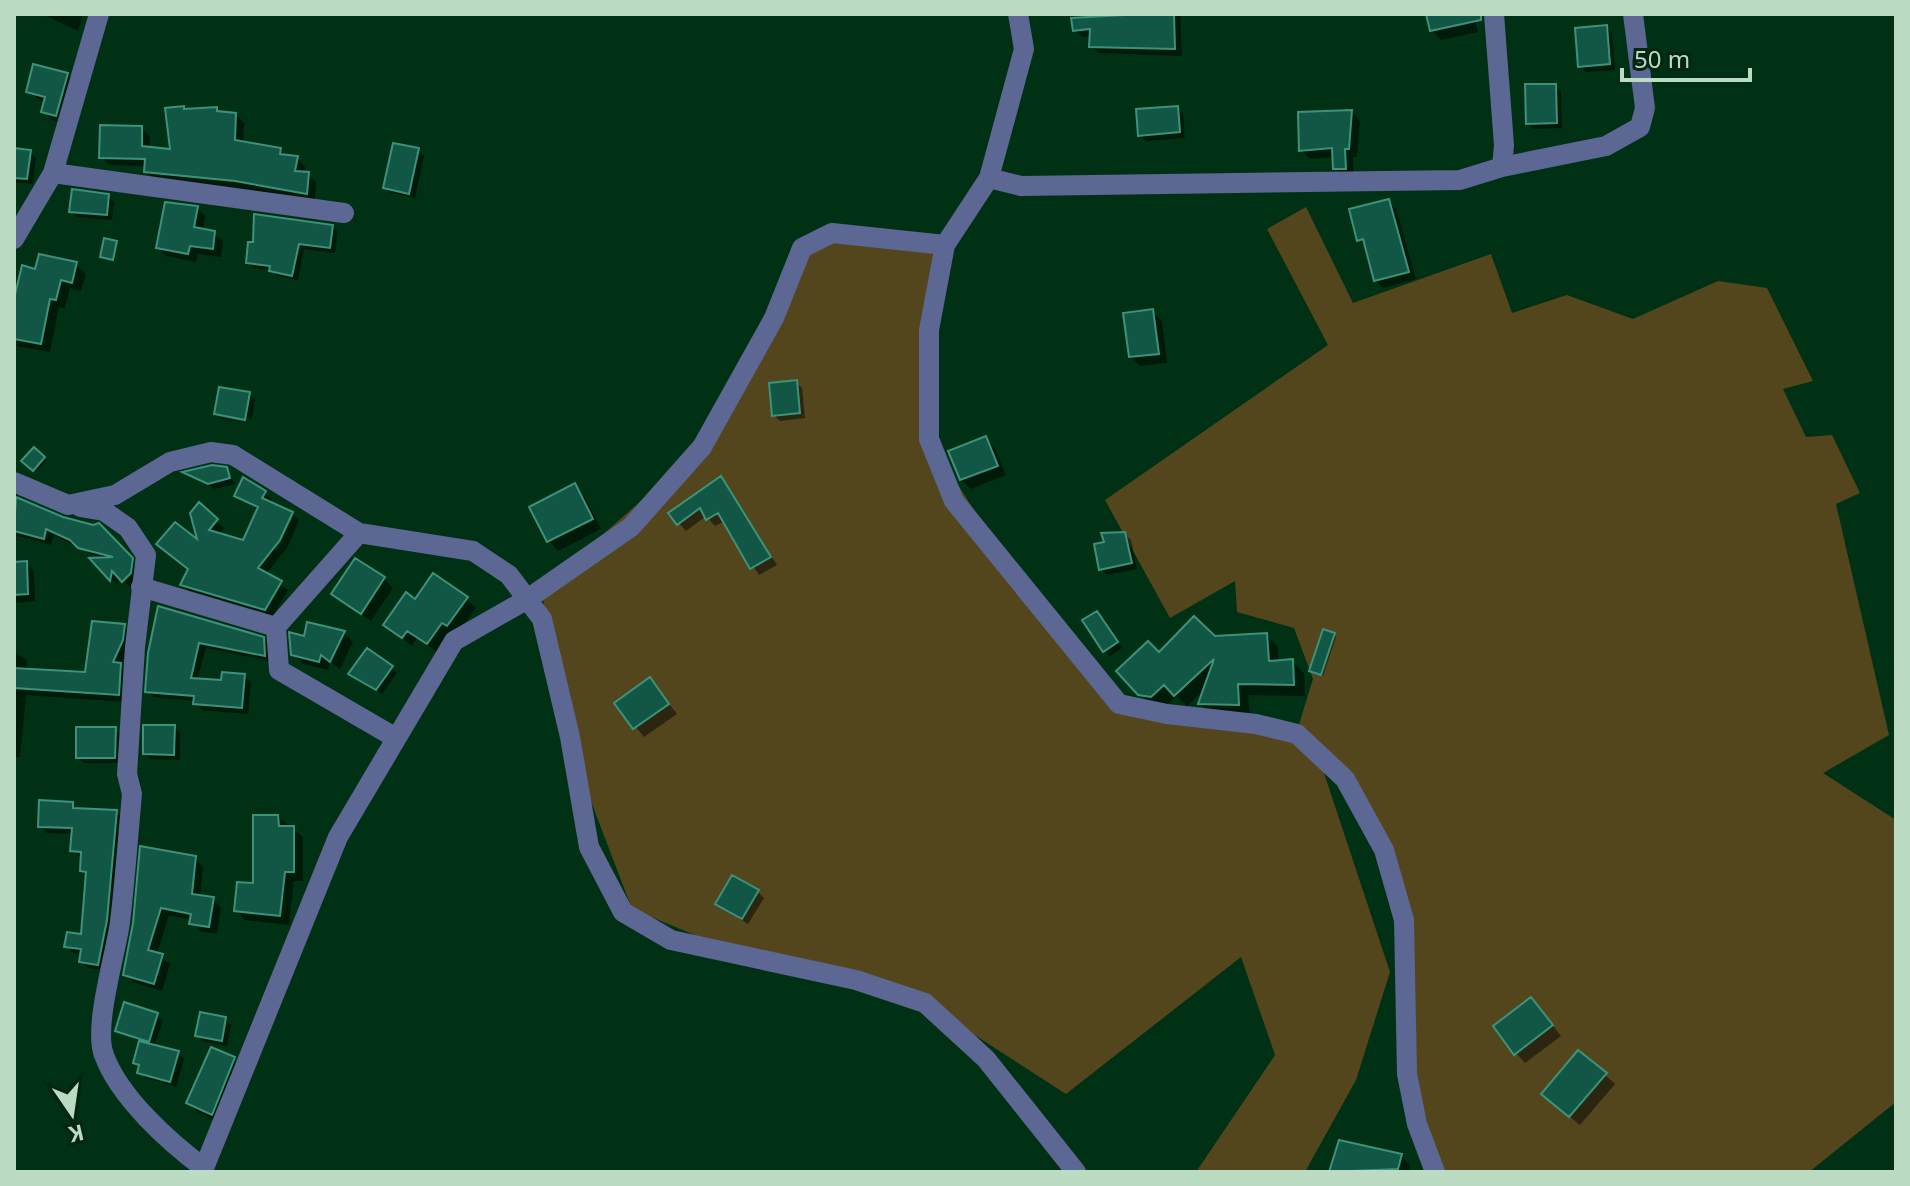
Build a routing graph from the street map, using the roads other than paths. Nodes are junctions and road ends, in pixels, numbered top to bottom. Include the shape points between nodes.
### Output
1 (99, 14) edge
2 (1018, 14) edge
3 (1494, 14) edge
4 (1633, 14) edge
5 (1502, 167) junction
6 (53, 173) junction
7 (989, 178) junction
8 (344, 213) dead end
9 (14, 239) edge
10 (945, 245) junction
11 (14, 482) edge
12 (68, 505) junction
13 (359, 533) junction
14 (141, 587) junction
15 (526, 600) junction
16 (276, 627) junction
17 (396, 738) junction
18 (203, 1170) edge
19 (1076, 1172) edge
20 (1435, 1172) edge

1 - 6 street
2 - 7 street via 1024,49
3 - 5 street
4 - 5 street via 1645,108 1640,127 1606,146
5 - 7 street via 1460,180 1021,186
6 - 8 street
6 - 9 street
7 - 10 street
10 - 15 street via 832,233 802,248 774,318 702,447 631,527
10 - 20 street via 929,330 929,439 954,501 1119,704 1297,734 1345,779 1384,850 1404,920 1407,1074 1417,1124
11 - 12 street
12 - 13 street via 115,495 170,462 211,452 233,455
12 - 14 street via 104,511 128,528 146,555
13 - 15 street via 473,551 509,575
13 - 16 street
14 - 16 street
14 - 18 street via 127,774 132,794 120,926 106,987 103,1053 124,1089 167,1141
15 - 17 street via 454,641
15 - 19 street via 542,619 589,847 623,912 671,940 856,980 925,1003 986,1059
16 - 17 street via 279,670
17 - 18 street via 338,837

